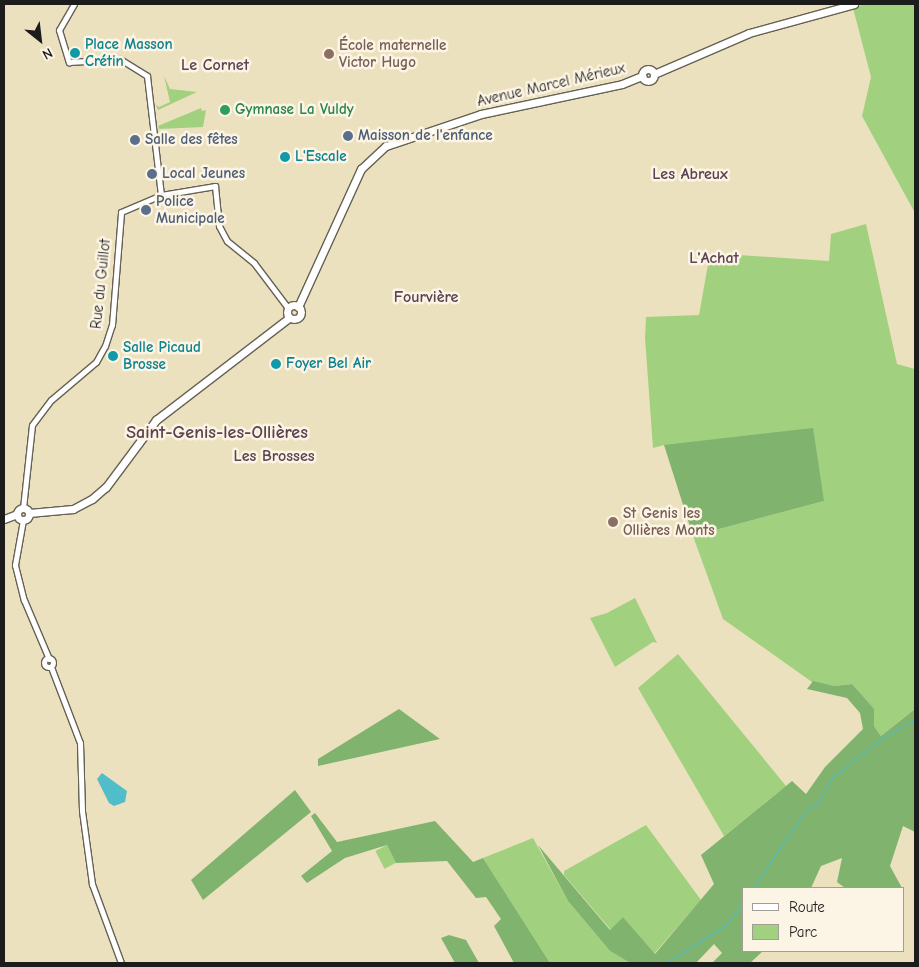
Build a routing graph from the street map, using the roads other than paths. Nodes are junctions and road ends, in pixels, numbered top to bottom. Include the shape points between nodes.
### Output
1 (74, 4) edge
2 (854, 4) edge
3 (161, 195) junction
4 (298, 307) junction
5 (288, 308) junction
6 (289, 318) junction
7 (26, 510) junction
8 (17, 514) junction
9 (4, 519) edge
10 (24, 520) junction
11 (121, 963) edge

1 - 3 street via 59,30 69,62 120,59 147,76
2 - 4 main road, Avenue Marcel Mérieux via 749,33 654,74 649,81 642,76 622,84 481,114 386,146 361,169
3 - 5 street via 215,186 219,226 227,241 254,263
3 - 7 street, Rue du Guillot via 122,212 112,324 105,346 96,362 40,411 32,426
4 - 5 main road
4 - 6 main road, Avenue Marcel Mérieux via 299,316
5 - 6 main road
6 - 7 main road via 156,420 106,487 92,500 73,509
7 - 8 main road
7 - 10 main road
8 - 9 main road
8 - 10 main road
10 - 11 street via 15,565 24,600 53,662 51,668 80,743 82,811 92,884

